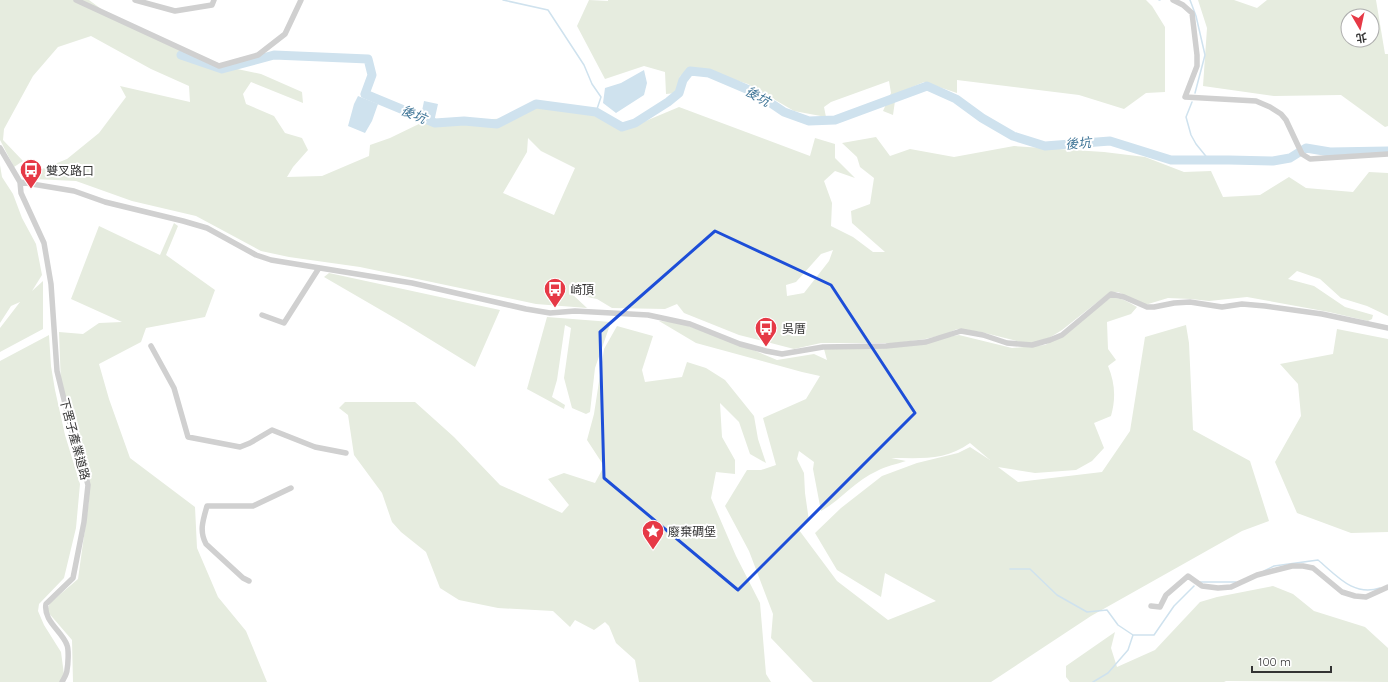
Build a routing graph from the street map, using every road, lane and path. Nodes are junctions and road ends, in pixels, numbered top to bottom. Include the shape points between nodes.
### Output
1 (76, 0) edge
2 (135, 0) edge
3 (214, 0) edge
4 (301, 0) edge
5 (1174, 0) edge
6 (0, 148) edge
7 (1388, 154) edge
8 (20, 182) junction
9 (319, 268) junction
10 (262, 315) dead end
11 (1388, 328) edge
12 (151, 346) dead end
13 (346, 453) dead end
14 (291, 488) dead end
15 (250, 581) dead end
16 (1388, 587) edge
17 (1150, 606) dead end
18 (62, 682) edge

1 - 4 street via 219,66 258,56 285,34
2 - 3 street via 175,11 212,5
5 - 7 street via 1192,13 1197,55 1197,66 1185,97 1256,100 1270,107 1286,120 1302,154 1310,160
6 - 8 street
8 - 9 street via 74,191 105,202 183,220 207,228 256,255
8 - 18 street, 下罟子產業道路 via 21,193 44,243 51,284 57,371 88,485 73,578 46,604 45,609 68,646 67,672
9 - 10 street via 284,323
9 - 11 street via 412,282 526,309 648,315 690,324 740,344 782,354 823,347 913,344 960,331 1008,343 1032,345 1062,335 1111,294 1154,307 1190,302 1222,307 1242,304 1265,306 1322,314
12 - 13 street via 174,388 188,437 240,447 272,430 315,447
14 - 15 street via 253,506 207,506 202,524 202,537 206,544 243,578
16 - 17 street via 1366,597 1356,596 1342,592 1313,568 1292,566 1257,575 1231,587 1202,586 1188,576 1166,595 1160,607

